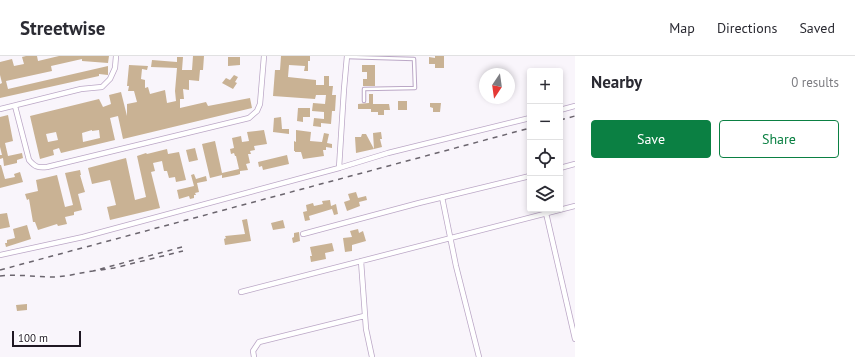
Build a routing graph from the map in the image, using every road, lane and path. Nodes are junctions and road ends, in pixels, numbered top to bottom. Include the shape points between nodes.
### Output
1 (116, 56) edge
2 (264, 56) edge
3 (347, 57) edge
4 (364, 101) dead end
5 (15, 106) junction
6 (575, 106) edge
7 (0, 109) edge
8 (563, 109) edge
9 (527, 119) edge
10 (575, 164) edge
11 (563, 167) edge
12 (339, 168) junction
13 (527, 177) edge
14 (442, 197) junction
15 (575, 206) edge
16 (546, 213) junction
17 (303, 234) dead end
18 (450, 238) junction
19 (0, 255) edge
20 (361, 260) junction
21 (241, 292) dead end
22 (364, 316) junction
23 (575, 339) edge
24 (254, 357) edge
25 (372, 357) edge
26 (479, 357) edge

1 - 5 street via 115,68 110,79 102,86
2 - 5 street via 260,104 249,118 47,167 34,166 29,160
3 - 4 lane via 414,59 415,88 364,89
3 - 12 street
5 - 7 street
6 - 8 street
9 - 12 street via 388,153
10 - 11 street
12 - 19 street via 83,237
13 - 14 street
14 - 17 street
14 - 18 street
15 - 16 street
16 - 18 street
16 - 23 street
18 - 20 street
18 - 26 street
20 - 21 street
20 - 22 street
22 - 24 street via 259,342 253,352
22 - 25 street

